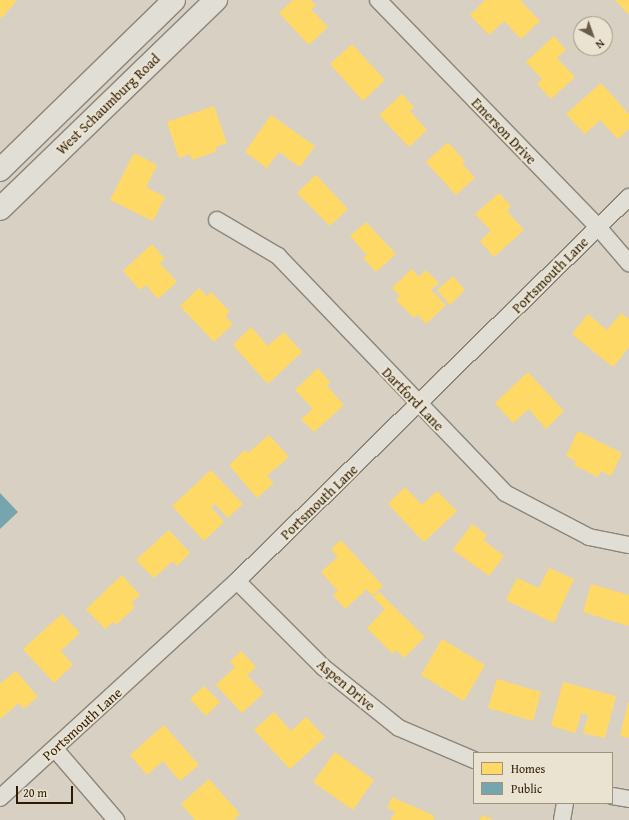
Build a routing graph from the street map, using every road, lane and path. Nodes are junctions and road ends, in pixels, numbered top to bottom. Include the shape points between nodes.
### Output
1 (174, 0) edge
2 (216, 0) edge
3 (378, 0) edge
4 (0, 170) edge
5 (629, 197) edge
6 (0, 209) edge
7 (217, 220) dead end
8 (598, 227) junction
9 (629, 263) edge
10 (418, 404) junction
11 (629, 545) edge
12 (237, 581) junction
13 (55, 749) junction
14 (473, 760) edge
15 (613, 796) edge
16 (0, 798) edge
17 (629, 799) edge
18 (565, 804) edge
19 (116, 820) edge
20 (562, 820) edge

1 - 4 main road, West Schaumburg Road
2 - 6 main road, West Schaumburg Road
3 - 8 street, Emerson Drive
5 - 8 street, Portsmouth Lane
7 - 10 street, Dartford Lane via 278,256
8 - 9 street, Emerson Drive
8 - 10 street, Portsmouth Lane
10 - 11 street, Dartford Lane via 505,493 589,537
10 - 12 street, Portsmouth Lane
12 - 13 street, Portsmouth Lane
12 - 14 street, Aspen Drive via 323,667 399,728
13 - 16 street, Portsmouth Lane
13 - 19 street
15 - 17 street
18 - 20 street

